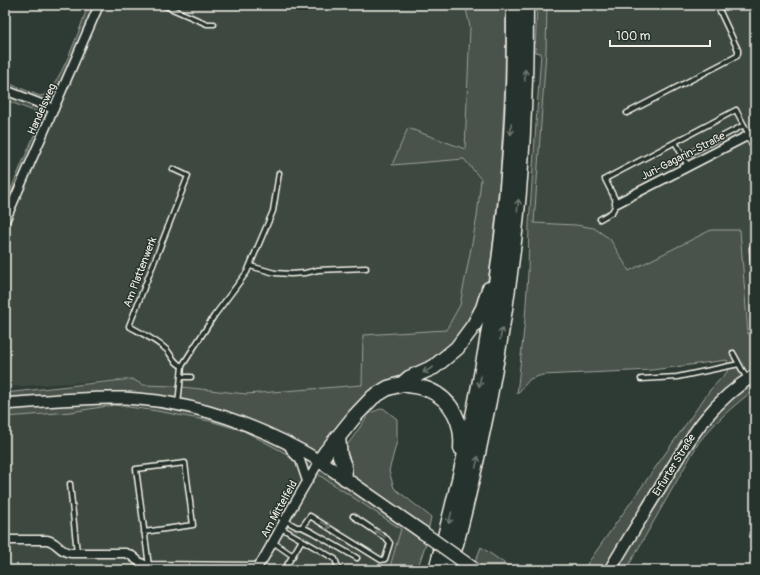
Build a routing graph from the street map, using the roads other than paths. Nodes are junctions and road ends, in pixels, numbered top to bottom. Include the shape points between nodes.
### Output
1 (99, 5) edge
2 (163, 5) edge
3 (514, 5) edge
4 (526, 5) edge
5 (717, 5) edge
6 (214, 24) dead end
7 (5, 90) edge
8 (54, 109) junction
9 (627, 113) dead end
10 (744, 125) junction
11 (749, 134) junction
12 (675, 142) junction
13 (755, 146) edge
14 (683, 156) junction
15 (688, 166) junction
16 (173, 169) dead end
17 (279, 173) dead end
18 (617, 203) junction
19 (600, 219) dead end
20 (5, 221) edge
21 (755, 244) edge
22 (250, 266) junction
23 (366, 268) dead end
24 (498, 273) junction
25 (755, 287) edge
26 (733, 353) dead end
27 (739, 364) junction
28 (182, 366) junction
29 (180, 377) junction
30 (191, 377) dead end
31 (751, 377) edge
32 (641, 379) dead end
33 (402, 384) junction
34 (5, 404) edge
35 (178, 405) junction
36 (338, 437) junction
37 (288, 444) junction
38 (320, 461) junction
39 (463, 466) junction
40 (345, 478) junction
41 (306, 481) junction
42 (70, 484) dead end
43 (273, 514) dead end
44 (353, 516) dead end
45 (283, 524) junction
46 (302, 527) junction
47 (144, 532) junction
48 (5, 540) edge
49 (302, 540) junction
50 (273, 542) junction
51 (77, 553) junction
52 (293, 556) junction
53 (357, 558) dead end
54 (148, 566) junction
55 (259, 568) edge
56 (475, 569) edge
57 (284, 570) edge
58 (339, 570) edge
59 (436, 570) edge
60 (449, 570) edge
61 (610, 570) edge

1 - 8 street, Handelsweg
2 - 6 lane via 207,24
3 -> 24 highway via 511,135
60 -> 4 highway via 468,500 503,324 519,194
5 - 9 lane via 736,46 737,56
7 - 8 street
8 - 20 street, Handelsweg
10 - 11 lane
10 - 12 lane via 736,110
10 - 14 lane
11 - 13 street
11 - 15 street, Juri-Gagarin-Straße
12 - 14 lane
12 - 18 lane via 605,179
14 - 15 lane
15 - 18 street, Juri-Gagarin-Straße
16 - 28 lane, Am Plattenwerk via 188,176 129,326 161,344
17 - 22 lane via 272,211
18 - 19 lane via 612,212
21 - 25 lane via 752,248
22 - 23 lane via 291,274
22 - 28 lane
24 -> 33 highway via 479,317 464,341 442,361
24 -> 39 highway via 478,396
26 - 27 lane
27 - 31 lane
27 - 32 lane via 677,378
28 - 29 lane
29 - 30 lane
29 - 35 lane
31 - 61 main road, Erfurter Straße via 724,398 700,424
33 - 36 highway via 388,388 373,397
33 - 39 highway via 429,390 442,398 451,408 460,427
34 - 35 main road via 114,398
35 - 37 main road via 230,419
36 - 38 highway
36 - 40 highway
37 - 38 main road
37 - 41 street via 300,460
38 - 40 main road
38 - 41 street, Am Mittelfeld
39 -> 59 highway
40 - 56 main road, bridge
41 - 45 street, Am Mittelfeld
42 - 51 lane
43 - 45 lane
46 -> 44 lane via 310,516 381,560 385,559 390,543
45 - 46 lane
45 - 49 lane
45 - 50 street, Am Mittelfeld
46 - 53 lane
47 - 47 lane via 193,524 185,463 136,469
47 - 54 lane
48 - 51 street via 47,540 63,552
49 - 52 lane
49 - 58 lane via 335,559
50 - 52 lane
50 - 55 street, Am Mittelfeld
51 - 54 street via 125,553 133,556 140,564
52 - 57 lane
54 - 55 street

